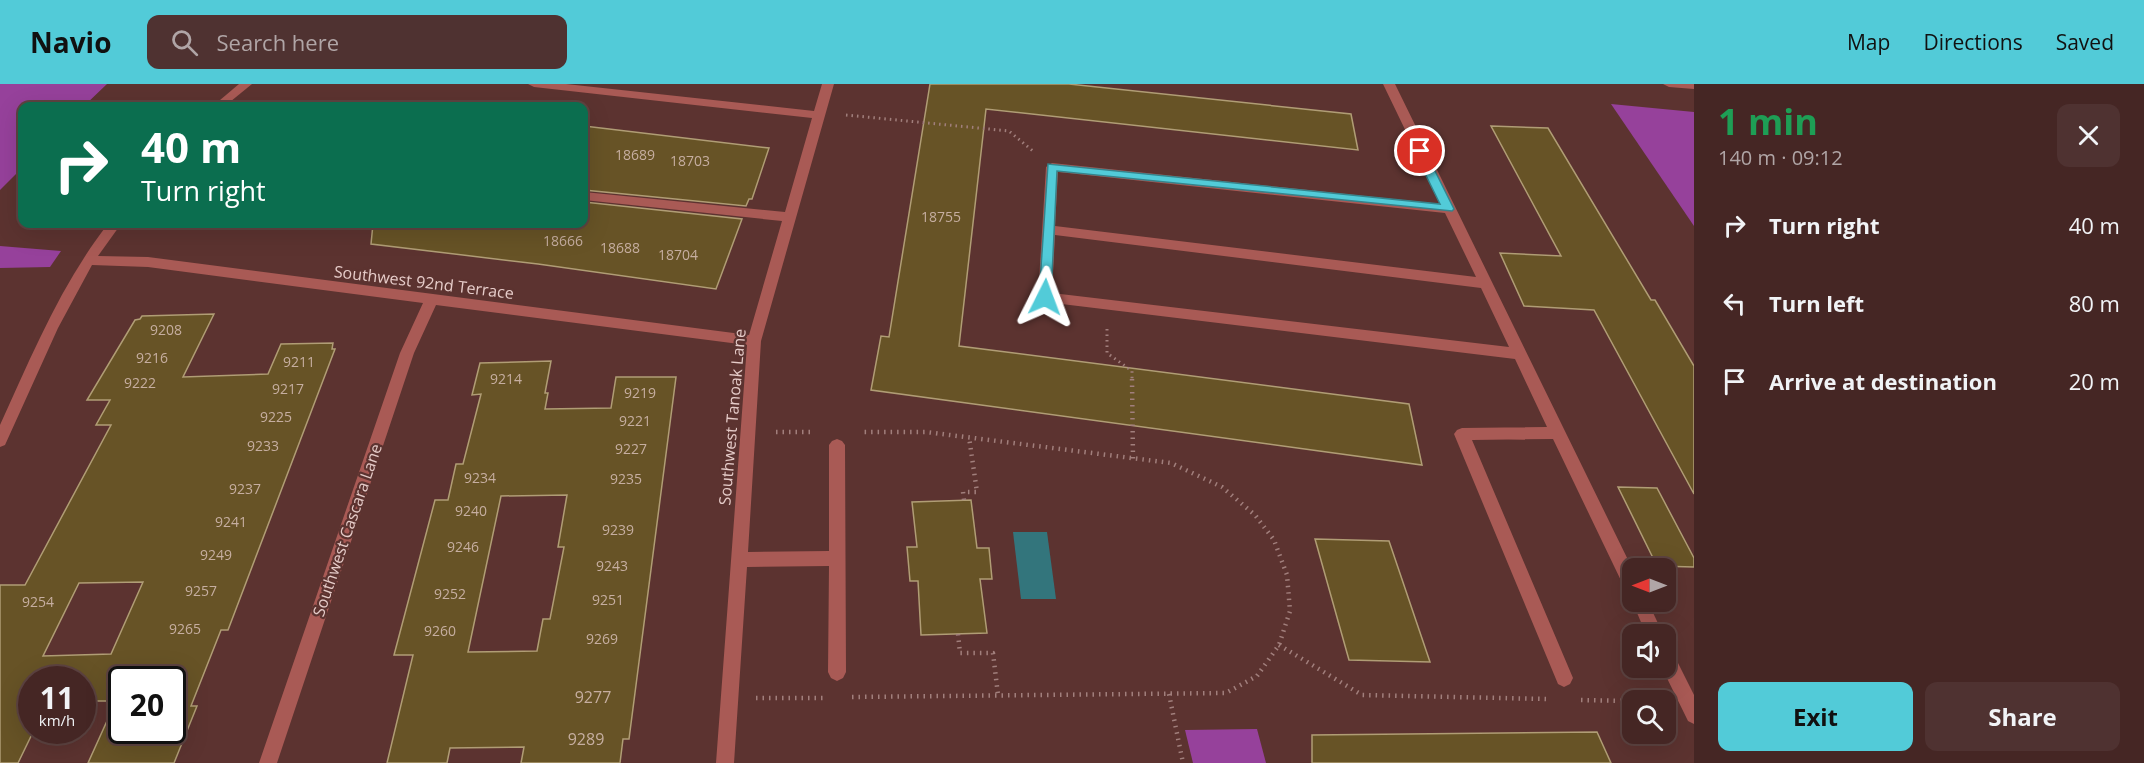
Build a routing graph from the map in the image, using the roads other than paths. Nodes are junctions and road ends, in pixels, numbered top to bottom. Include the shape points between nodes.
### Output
1 (246, 84) edge
2 (534, 84) edge
3 (828, 84) edge
4 (1389, 84) edge
5 (1669, 84) edge
6 (1694, 86) edge
7 (223, 102) edge
8 (818, 115) junction
9 (588, 196) edge
10 (1448, 209) junction
11 (788, 217) junction
12 (112, 228) edge
13 (1049, 230) junction
14 (89, 260) junction
15 (1485, 283) junction
16 (431, 300) junction
17 (754, 341) junction
18 (1519, 354) junction
19 (1558, 433) junction
20 (0, 441) edge
21 (837, 445) dead end
22 (837, 558) junction
23 (739, 560) junction
24 (1622, 565) edge
25 (837, 672) dead end
26 (1564, 678) dead end
27 (1676, 678) edge
28 (1694, 715) edge
29 (268, 763) edge
30 (724, 763) edge

1 - 7 street
2 - 8 street
3 - 8 street, Southwest Tanoak Lane
4 - 10 street
5 - 6 street
8 - 11 street, Southwest Tanoak Lane
9 - 11 street
10 - 13 street via 1052,167
10 - 15 street
11 - 17 street, Southwest Tanoak Lane
12 - 14 street
13 - 15 street
13 - 18 street via 1045,297
14 - 16 street, Southwest 92nd Terrace via 147,262
14 - 20 street via 67,297
15 - 18 street
16 - 17 street, Southwest 92nd Terrace
16 - 29 street, Southwest Cascara Lane via 406,353
17 - 23 street, Southwest Tanoak Lane
18 - 19 street
19 - 24 street
19 - 26 street via 1462,434
21 - 22 street
22 - 23 street
22 - 25 street
23 - 30 street, Southwest Tanoak Lane
27 - 28 street

